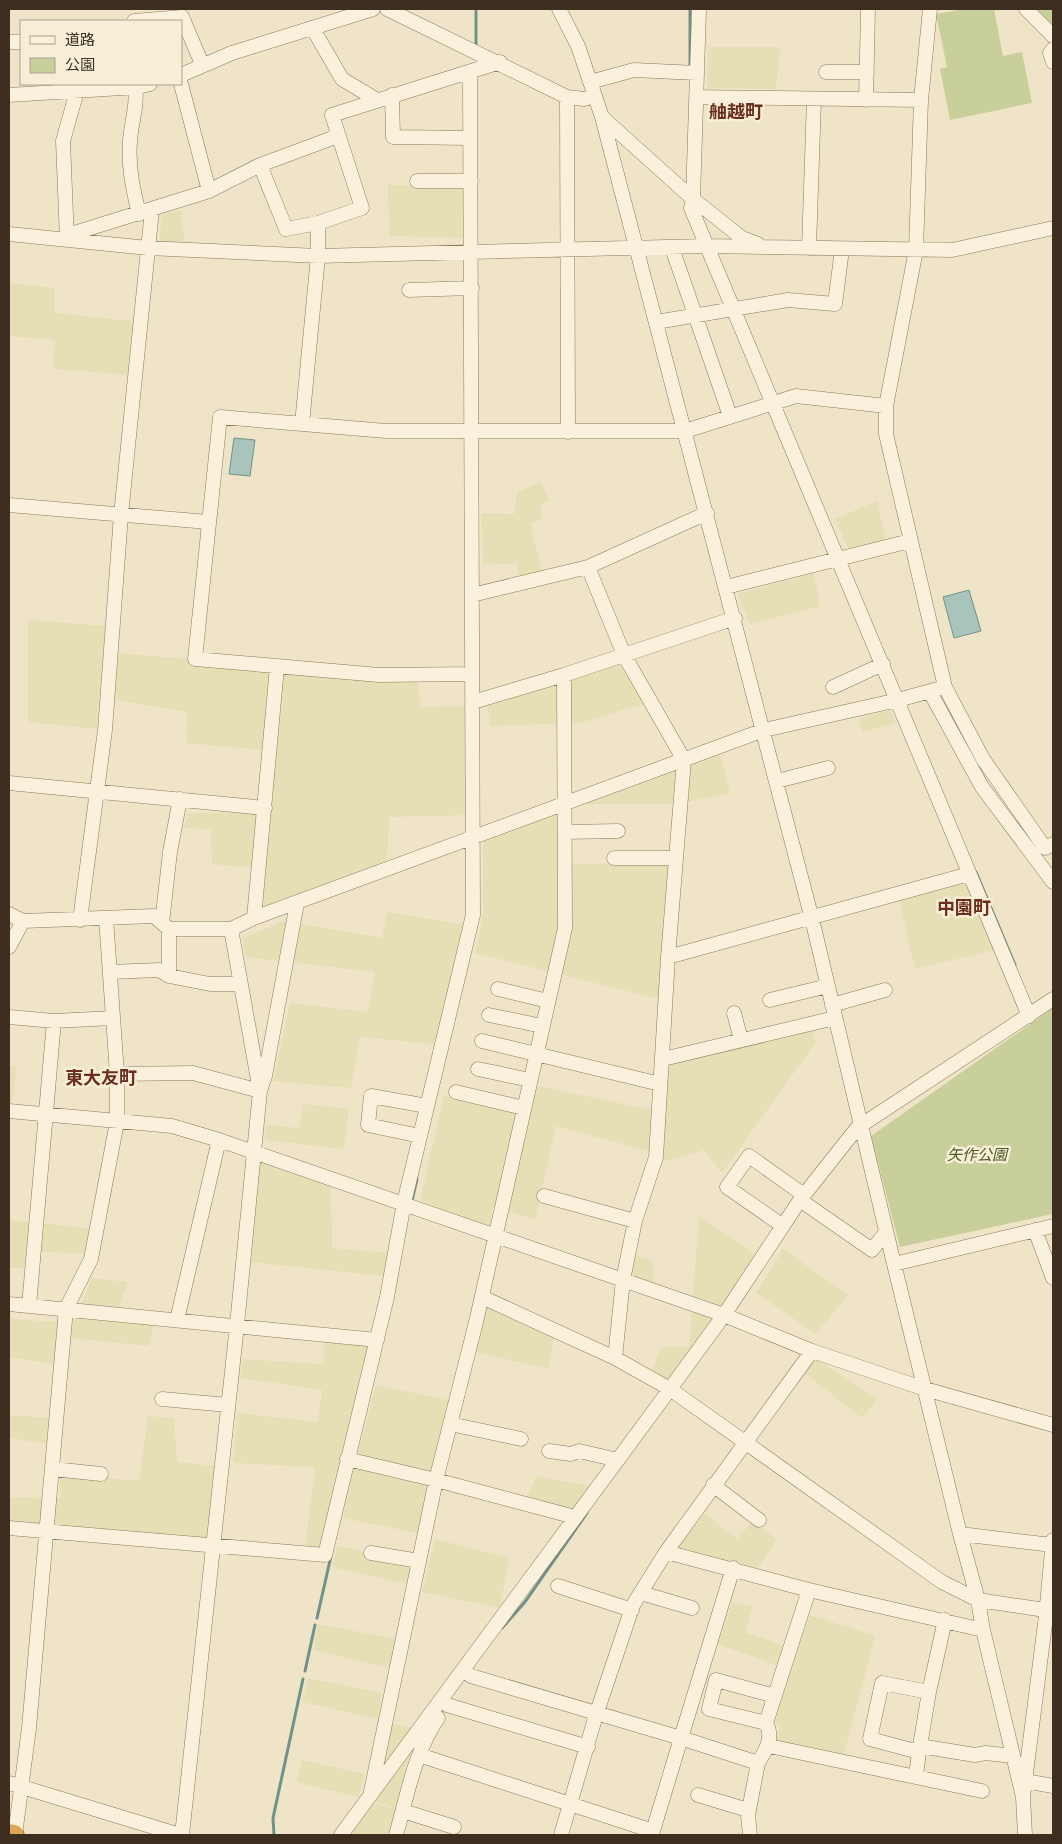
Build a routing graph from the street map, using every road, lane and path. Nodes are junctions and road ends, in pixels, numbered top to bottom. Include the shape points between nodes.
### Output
1 (373, 9) edge
2 (388, 9) edge
3 (559, 9) edge
4 (699, 9) edge
5 (868, 9) edge
6 (930, 9) edge
7 (1026, 9) edge
8 (136, 17) edge
9 (313, 29) junction
10 (1053, 36) edge
11 (1053, 49) edge
12 (474, 50) junction
13 (500, 62) junction
14 (1053, 62) edge
15 (202, 64) junction
16 (474, 72) junction
17 (826, 72) dead end
18 (867, 72) junction
19 (697, 73) junction
20 (182, 74) edge
21 (590, 82) junction
22 (145, 85) edge
23 (181, 85) edge
24 (98, 87) edge
25 (135, 87) junction
26 (78, 91) junction
27 (9, 95) edge
28 (392, 96) junction
29 (594, 96) junction
30 (567, 97) junction
31 (697, 97) junction
32 (814, 98) junction
33 (376, 100) junction
34 (866, 100) junction
35 (921, 100) junction
36 (602, 117) junction
37 (338, 136) junction
38 (469, 138) junction
39 (260, 165) junction
40 (416, 181) dead end
41 (471, 181) junction
42 (209, 191) junction
43 (693, 199) junction
44 (146, 212) junction
45 (318, 224) junction
46 (1053, 228) edge
47 (9, 234) edge
48 (67, 238) junction
49 (706, 246) junction
50 (148, 248) junction
51 (672, 248) junction
52 (809, 248) junction
53 (567, 249) junction
54 (638, 249) junction
55 (786, 249) junction
56 (842, 249) junction
57 (916, 250) junction
58 (472, 252) junction
59 (318, 256) junction
60 (472, 288) junction
61 (409, 290) dead end
62 (734, 309) junction
63 (696, 315) junction
64 (656, 322) junction
65 (774, 404) junction
66 (886, 406) junction
67 (730, 416) junction
68 (302, 424) junction
69 (684, 430) junction
70 (472, 432) junction
71 (568, 432) junction
72 (9, 505) edge
73 (707, 513) junction
74 (121, 515) junction
75 (208, 522) junction
76 (910, 541) junction
77 (838, 559) junction
78 (588, 567) junction
79 (726, 587) junction
80 (472, 595) junction
81 (735, 618) junction
82 (624, 655) junction
83 (883, 664) junction
84 (277, 667) junction
85 (472, 674) junction
86 (564, 675) junction
87 (833, 687) dead end
88 (944, 687) junction
89 (930, 692) junction
90 (898, 700) junction
91 (473, 702) junction
92 (764, 730) junction
93 (684, 760) junction
94 (828, 768) dead end
95 (777, 781) junction
96 (9, 783) edge
97 (97, 793) junction
98 (180, 800) junction
99 (565, 804) junction
100 (265, 808) junction
101 (618, 831) dead end
102 (565, 832) junction
103 (473, 838) junction
104 (1053, 844) edge
105 (614, 858) dead end
106 (676, 858) junction
107 (969, 874) junction
108 (1053, 882) edge
109 (297, 903) junction
110 (9, 914) edge
111 (106, 918) junction
112 (254, 918) junction
113 (812, 919) junction
114 (80, 920) junction
115 (24, 921) junction
116 (165, 926) junction
117 (231, 929) junction
118 (9, 947) edge
119 (668, 957) junction
120 (110, 972) junction
121 (169, 976) junction
122 (240, 984) junction
123 (828, 986) junction
124 (498, 989) dead end
125 (885, 990) dead end
126 (1053, 999) edge
127 (770, 1000) dead end
128 (548, 1001) junction
129 (834, 1011) junction
130 (734, 1012) dead end
131 (489, 1015) dead end
132 (1029, 1016) junction
133 (9, 1017) edge
134 (113, 1018) junction
135 (54, 1021) junction
136 (542, 1026) junction
137 (741, 1040) junction
138 (482, 1041) dead end
139 (536, 1053) junction
140 (663, 1059) junction
141 (478, 1069) dead end
142 (117, 1074) junction
143 (530, 1080) junction
144 (660, 1084) junction
145 (260, 1092) junction
146 (456, 1092) dead end
147 (427, 1106) junction
148 (524, 1108) junction
149 (9, 1111) edge
150 (45, 1114) junction
151 (117, 1122) junction
152 (863, 1124) junction
153 (420, 1136) junction
154 (219, 1140) junction
155 (254, 1151) junction
156 (544, 1196) dead end
157 (802, 1198) junction
158 (404, 1203) junction
159 (635, 1221) junction
160 (783, 1226) junction
161 (1053, 1226) edge
162 (1035, 1230) junction
163 (886, 1232) junction
164 (495, 1236) junction
165 (894, 1264) junction
166 (1053, 1276) edge
167 (622, 1280) junction
168 (482, 1297) junction
169 (9, 1304) edge
170 (29, 1306) junction
171 (66, 1309) junction
172 (724, 1314) junction
173 (177, 1320) junction
174 (237, 1326) junction
175 (377, 1340) junction
176 (812, 1351) junction
177 (615, 1358) junction
178 (670, 1389) junction
179 (925, 1389) junction
180 (162, 1399) dead end
181 (228, 1405) junction
182 (450, 1424) junction
183 (1053, 1425) edge
184 (521, 1440) dead end
185 (743, 1443) junction
186 (549, 1451) dead end
187 (347, 1459) junction
188 (618, 1460) junction
189 (53, 1468) junction
190 (101, 1474) dead end
191 (436, 1480) junction
192 (713, 1485) junction
193 (575, 1517) junction
194 (759, 1520) dead end
195 (9, 1528) edge
196 (47, 1532) junction
197 (960, 1534) junction
198 (1053, 1543) edge
199 (213, 1544) junction
200 (666, 1552) junction
201 (371, 1553) dead end
202 (419, 1561) junction
203 (733, 1568) junction
204 (558, 1586) dead end
205 (809, 1590) junction
206 (641, 1593) junction
207 (978, 1600) junction
208 (692, 1608) dead end
209 (632, 1610) junction
210 (1048, 1614) edge
211 (945, 1620) junction
212 (983, 1630) junction
213 (467, 1673) junction
214 (929, 1692) junction
215 (775, 1696) junction
216 (447, 1705) junction
217 (596, 1714) junction
218 (766, 1722) junction
219 (681, 1738) junction
220 (769, 1746) junction
221 (588, 1747) junction
222 (919, 1749) junction
223 (419, 1756) junction
224 (1013, 1756) junction
225 (758, 1763) junction
226 (916, 1776) junction
227 (1025, 1781) junction
228 (15, 1785) edge
229 (1053, 1786) edge
230 (982, 1791) dead end
231 (698, 1795) dead end
232 (370, 1796) junction
233 (1023, 1797) junction
234 (570, 1802) junction
235 (748, 1810) junction
236 (403, 1811) junction
237 (454, 1827) dead end
238 (9, 1834) edge
239 (15, 1835) edge
240 (181, 1835) edge
241 (341, 1835) edge
242 (396, 1835) edge
243 (562, 1835) edge
244 (750, 1835) edge
245 (1025, 1835) edge

1 - 9 street
2 - 12 street
3 - 21 street via 578,46
4 - 19 street
5 - 18 street
6 - 35 street
7 - 10 street
8 - 15 street via 182,17
9 - 15 street
9 - 33 street via 342,79
11 - 14 street via 1050,53
12 - 13 street
12 - 16 street
13 - 16 street
13 - 30 street
15 - 20 street
16 - 28 street
16 - 38 street
17 - 18 street
18 - 34 street
19 - 21 street via 634,70
19 - 31 street
21 - 29 street
22 - 25 street
23 - 42 street
24 - 25 street
24 - 26 street
25 - 44 street via 130,180
26 - 27 street
26 - 48 street via 63,141
28 - 33 street
28 - 38 street via 393,137
29 - 30 street via 584,99
29 - 36 street
30 - 53 street
31 - 32 street
31 - 43 street
32 - 34 street
32 - 52 street
33 - 37 street via 332,115
34 - 35 street
35 - 57 street
36 - 43 street
36 - 54 street
37 - 39 street
37 - 45 street via 362,208
38 - 41 street
39 - 42 street
39 - 45 street via 286,229
40 - 41 street
41 - 58 street
42 - 44 street
43 - 49 street via 691,208
43 - 55 street via 742,238 755,244
44 - 48 street
44 - 50 street
45 - 59 street
46 - 57 street via 952,250
47 - 48 street
48 - 50 street
49 - 51 street
49 - 55 street
49 - 62 street
50 - 59 street
50 - 74 street
51 - 54 street
51 - 63 street
52 - 55 street
52 - 56 street
53 - 54 street
53 - 58 street
53 - 71 street
54 - 64 street
56 - 57 street
56 - 62 street via 835,304 788,300
57 - 66 street
58 - 59 street
58 - 60 street
59 - 68 street
60 - 61 street
60 - 70 street
62 - 63 street
62 - 65 street
63 - 64 street
63 - 67 street
64 - 69 street
65 - 66 street via 796,396
65 - 67 street
65 - 77 street
66 - 76 street via 886,434
67 - 69 street
68 - 70 street via 386,431
68 - 75 street via 220,417
69 - 71 street
69 - 73 street
70 - 71 street
70 - 80 street
72 - 74 street
73 - 78 street
73 - 79 street
74 - 75 street
74 - 97 street via 105,730
75 - 84 street via 195,659
76 - 77 street
76 - 88 street
77 - 79 street
77 - 83 street
78 - 80 street
78 - 82 street
79 - 81 street
80 - 85 street
81 - 82 street
81 - 92 street
82 - 86 street
82 - 93 street
83 - 87 street
83 - 90 street
84 - 85 street via 379,675
84 - 100 street
85 - 91 street
86 - 91 street
86 - 99 street
88 - 89 street
88 - 104 street via 983,759 1045,848
89 - 90 street
89 - 108 street via 982,788
90 - 92 street
90 - 107 street
91 - 103 street
92 - 93 street
92 - 95 street
93 - 99 street
93 - 106 street
94 - 95 street
95 - 113 street
96 - 97 street
97 - 98 street
97 - 114 street
98 - 100 street
98 - 116 street via 170,852
99 - 102 street
99 - 103 street
100 - 112 street
101 - 102 street
102 - 128 street via 565,928
103 - 109 street
103 - 147 street via 473,915
105 - 106 street
106 - 119 street
107 - 113 street
107 - 132 street
109 - 112 street
109 - 145 street
110 - 115 street
111 - 114 street
111 - 116 street via 154,916
111 - 120 street
112 - 117 street
113 - 119 street
113 - 123 street
114 - 115 street
115 - 118 street
116 - 117 street
116 - 121 street
117 - 122 street
119 - 140 street
120 - 121 street via 159,970
120 - 134 street
121 - 122 street via 210,984
122 - 145 street
123 - 127 street
123 - 129 street
124 - 128 street
125 - 129 street
126 - 132 street
128 - 136 street
129 - 137 street
129 - 152 street
130 - 137 street
131 - 136 street
132 - 152 street
133 - 135 street
134 - 135 street
134 - 142 street
135 - 150 street
136 - 139 street
137 - 140 street
138 - 139 street
139 - 143 street
139 - 144 street
140 - 144 street
141 - 143 street
142 - 145 street via 193,1073
142 - 151 street
143 - 148 street
144 - 159 street via 656,1157
145 - 155 street
146 - 148 street
147 - 153 street
147 - 153 street via 371,1096 368,1125
148 - 164 street
149 - 150 street
150 - 151 street
150 - 170 street
151 - 154 street via 172,1126
151 - 171 street via 91,1259
152 - 157 street
152 - 163 street
153 - 158 street
154 - 155 street
154 - 173 street
155 - 158 street
155 - 174 street
156 - 159 street
157 - 160 street
157 - 160 street via 749,1156 727,1187
157 - 163 street via 872,1250
158 - 164 street
158 - 175 street
159 - 167 street
160 - 172 street
161 - 162 street
162 - 165 street
162 - 166 street
163 - 165 street
164 - 167 street
164 - 168 street
165 - 179 street
167 - 172 street
167 - 177 street
168 - 177 street
168 - 182 street
169 - 170 street
170 - 171 street
171 - 173 street
171 - 189 street
172 - 176 street
172 - 178 street
173 - 174 street
174 - 175 street
174 - 181 street
175 - 187 street
176 - 179 street
176 - 185 street
177 - 178 street
178 - 185 street
178 - 188 street
179 - 183 street
179 - 197 street
180 - 181 street
181 - 199 street
182 - 184 street
182 - 191 street
185 - 192 street
185 - 207 street via 942,1582
186 - 188 street via 571,1454 579,1451
187 - 191 street
187 - 199 street via 325,1555
188 - 193 street
189 - 190 street
189 - 196 street
191 - 193 street
191 - 202 street
192 - 194 street
192 - 200 street
193 - 213 street
195 - 196 street
196 - 199 street
196 - 228 street
197 - 198 street
197 - 207 street
198 - 210 street
199 - 240 street
200 - 203 street
200 - 206 street
201 - 202 street
202 - 232 street
203 - 205 street
203 - 219 street
204 - 209 street
205 - 211 street
205 - 215 street
206 - 208 street
206 - 209 street
207 - 210 street
207 - 212 street
209 - 217 street
210 - 227 street
211 - 212 street
211 - 214 street
212 - 224 street
213 - 216 street
213 - 217 street
213 - 232 street
214 - 222 street
214 - 222 street via 882,1682 870,1739
215 - 218 street
215 - 218 street via 716,1680 709,1709
216 - 221 street
216 - 223 street via 430,1730
217 - 219 street
217 - 221 street
218 - 220 street
219 - 225 street
219 - 234 street via 653,1831
220 - 225 street
220 - 226 street
221 - 234 street
222 - 224 street
222 - 226 street
223 - 234 street
223 - 236 street
224 - 233 street
225 - 235 street
226 - 230 street
227 - 229 street
227 - 233 street
228 - 239 street
228 - 240 street
231 - 235 street
232 - 241 street
233 - 245 street
234 - 243 street
235 - 244 street
236 - 237 street
236 - 242 street
238 - 239 highway

